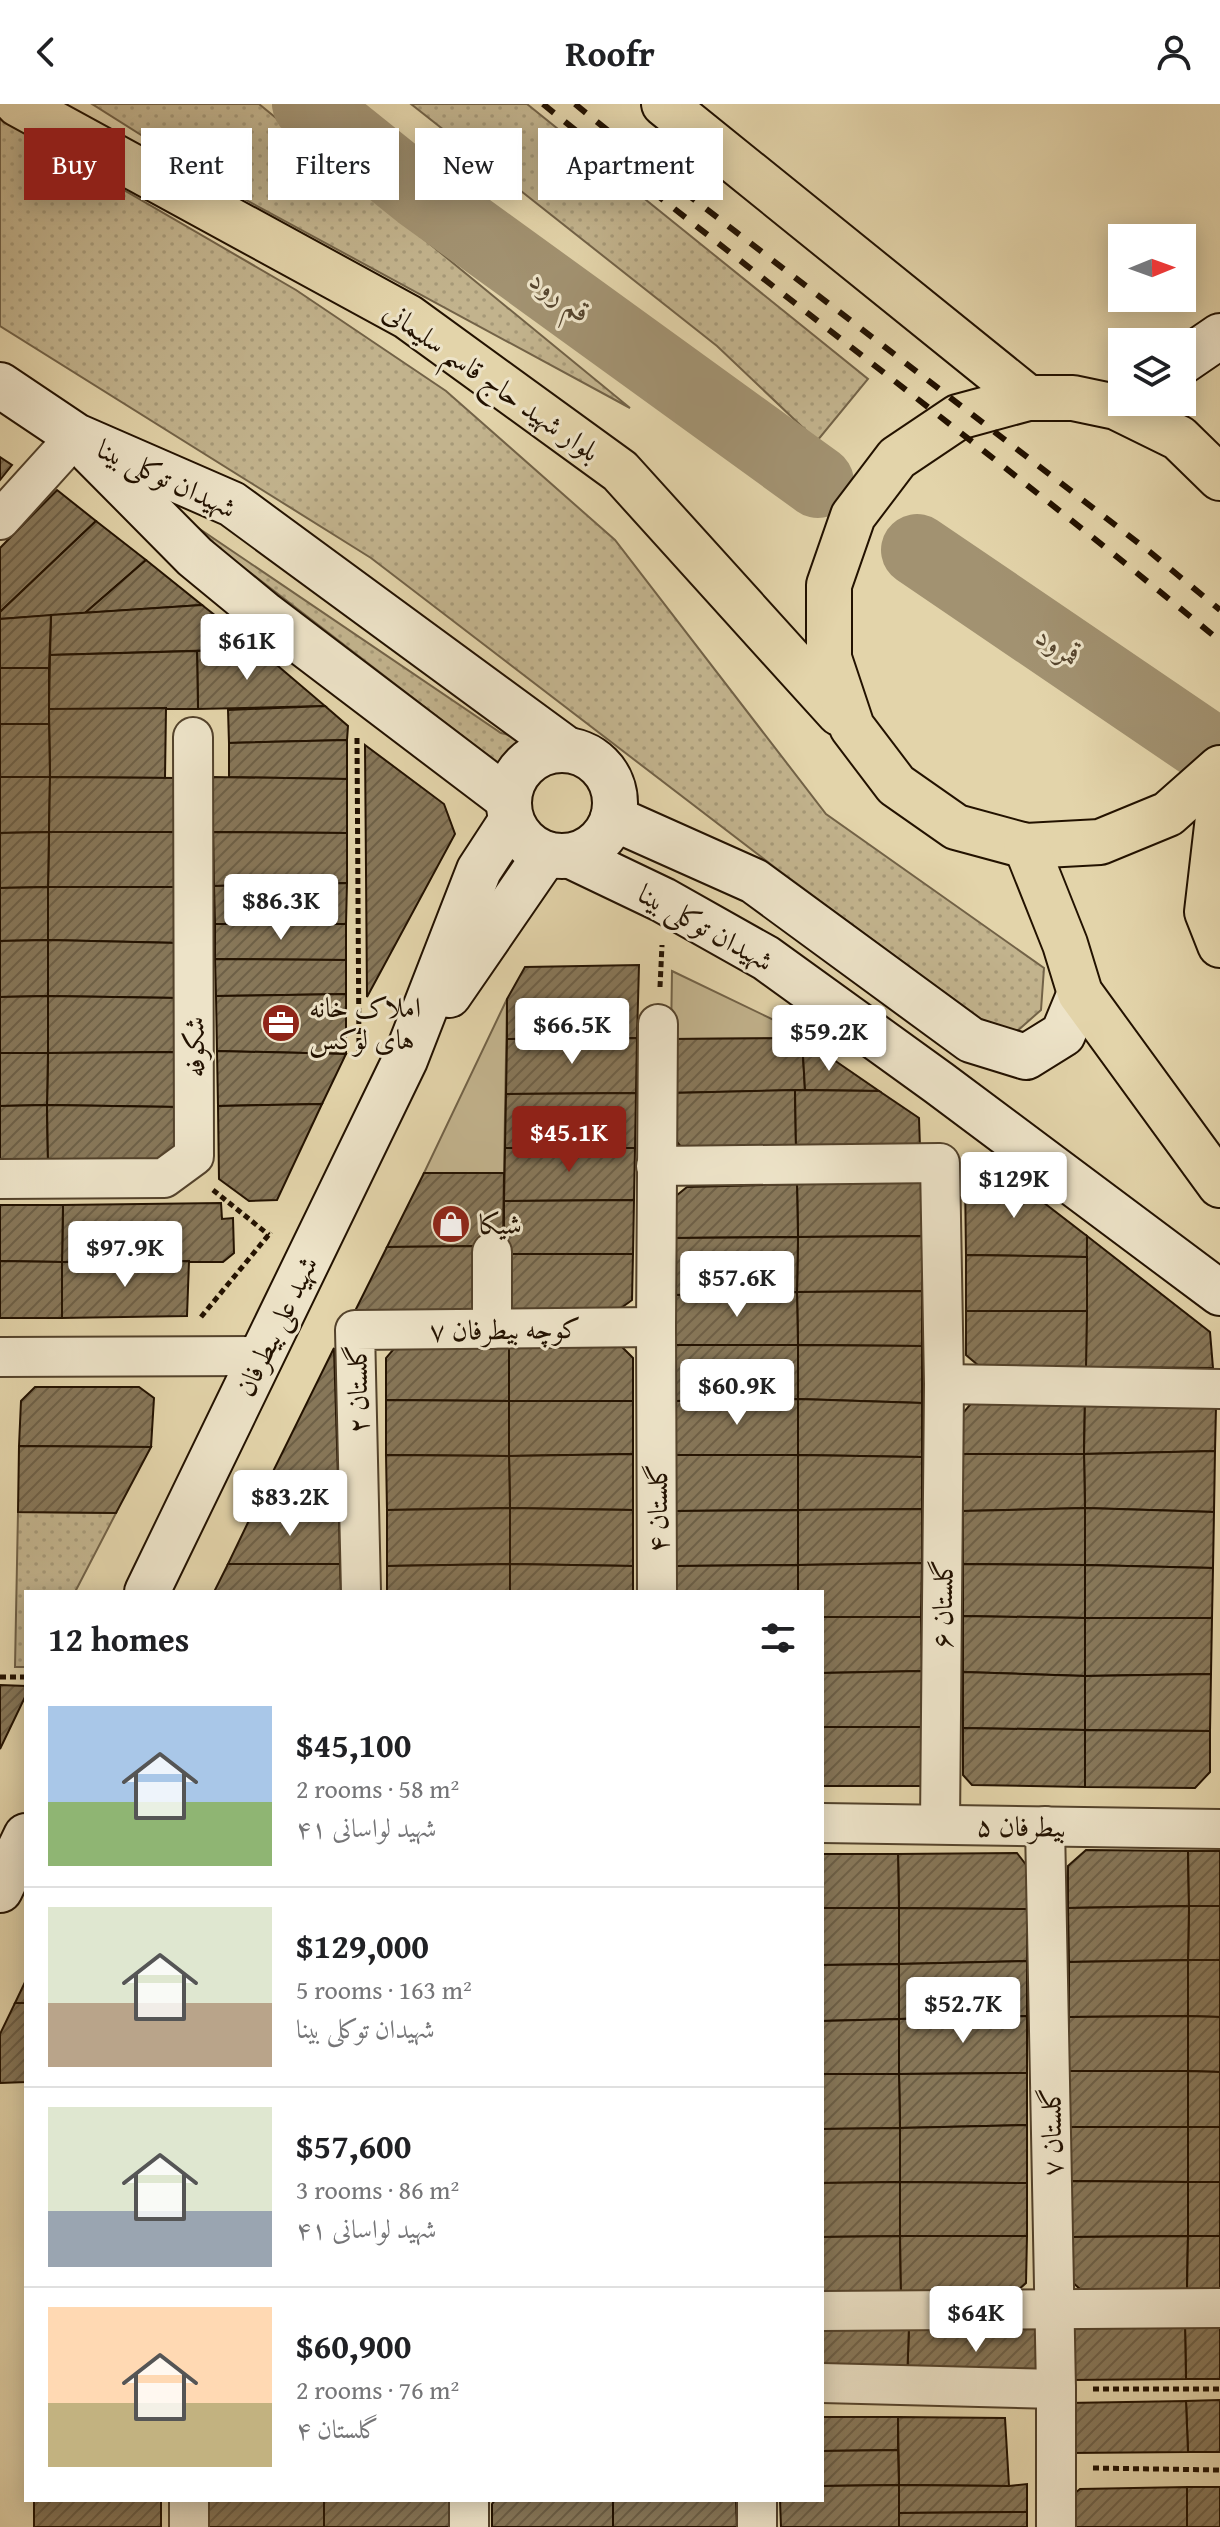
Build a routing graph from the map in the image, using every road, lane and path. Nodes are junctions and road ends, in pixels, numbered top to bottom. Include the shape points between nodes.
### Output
1 (18, 104) edge
2 (664, 104) edge
3 (1220, 336) edge
4 (1196, 352) edge
5 (0, 385) edge
6 (1028, 398) junction
7 (1108, 402) edge
8 (1141, 416) edge
9 (76, 436) junction
10 (1220, 478) edge
11 (0, 520) edge
12 (852, 727) junction
13 (357, 729) dead end
14 (193, 737) dead end
15 (566, 749) junction
16 (1220, 768) edge
17 (1220, 800) edge
18 (509, 810) junction
19 (613, 818) junction
20 (1026, 846) junction
21 (559, 855) junction
22 (663, 900) junction
23 (1220, 945) edge
24 (1080, 993) junction
25 (658, 1024) joint
26 (366, 1042) dead end
27 (405, 1060) junction
28 (182, 1165) junction
29 (656, 1166) junction
30 (0, 1179) edge
31 (1220, 1185) edge
32 (276, 1227) dead end
33 (269, 1235) junction
34 (492, 1252) dead end
35 (1220, 1293) edge
36 (656, 1327) junction
37 (492, 1329) junction
38 (355, 1330) joint
39 (170, 1355) junction
40 (262, 1356) junction
41 (0, 1357) edge
42 (944, 1384) junction
43 (1220, 1389) edge
44 (148, 1590) edge
45 (361, 1590) edge
46 (657, 1590) edge
47 (0, 1677) edge
48 (24, 1677) edge
49 (824, 1823) edge
50 (940, 1824) junction
51 (1045, 1826) junction
52 (1220, 1829) edge
53 (24, 1840) edge
54 (0, 1890) edge
55 (1220, 2308) edge
56 (1055, 2310) junction
57 (824, 2311) edge
58 (824, 2383) edge
59 (1056, 2389) junction
60 (1220, 2389) edge
61 (1056, 2467) junction
62 (1220, 2470) edge
63 (189, 2502) edge
64 (469, 2502) edge
65 (757, 2502) edge
66 (189, 2527) edge
67 (469, 2527) edge
68 (757, 2527) edge
69 (1056, 2527) edge

1 - 12 main road, بلوار شهید حاج قاسم سلیمانی via 408,317 620,471
2 - 6 main road
3 - 4 main road
5 - 9 main road, شهیدان توکلی بینا
6 - 7 main road
6 - 12 main road via 958,417 897,458 853,516 829,585 829,658
8 - 10 main road via 1179,438
9 - 11 street
9 - 15 main road, شهیدان توکلی بینا via 232,504
9 - 18 main road, شهیدان توکلی بینا via 195,557
12 - 20 main road via 896,785 956,827
13 - 26 path via 359,1056
14 - 28 street, شکوفه via 194,1156
15 - 18 main road via 545,751 527,762 514,779
15 - 19 main road via 600,765 611,780
16 - 20 main road via 1168,814 1100,842
17 - 23 main road via 1207,912
18 - 21 main road via 522,839 539,852
18 - 27 main road, شهید علی بیطرفان via 479,870
19 - 21 main road via 590,849
19 - 24 main road, شهیدان توکلی بینا via 754,881 971,1040 1026,1057 1063,1034
20 - 24 main road
21 - 22 main road, شهیدان توکلی بینا
21 - 27 main road, شهید علی بیطرفان
22 - 25 path
22 - 35 main road, شهیدان توکلی بینا via 766,958
24 - 31 main road
25 - 29 street, گلستان ۴
27 - 40 main road, شهید علی بیطرفان
28 - 30 street via 164,1178
28 - 33 path
29 - 36 street, گلستان ۴
29 - 42 street, گلستان ۶ via 940,1163
32 - 33 path
33 - 39 path
34 - 37 street
36 - 37 street, کوچه بیطرفان ۷
36 - 46 street, گلستان ۴
37 - 38 street, کوچه بیطرفان ۷
38 - 45 street, گلستان ۲
39 - 40 street
39 - 41 street
40 - 44 main road, شهید علی بیطرفان
42 - 43 street
42 - 50 street, گلستان ۶
47 - 48 path
49 - 50 street, بیطرفان ۵
50 - 51 street, بیطرفان ۵
51 - 52 street, بیطرفان ۵
51 - 56 street, گلستان ۷
53 - 54 main road
55 - 56 street
56 - 57 street
56 - 59 street, گلستان ۷
58 - 59 street
59 - 60 path
59 - 61 street, گلستان ۷
61 - 62 path
61 - 69 street, گلستان ۷
63 - 66 street
64 - 67 street
65 - 68 street

